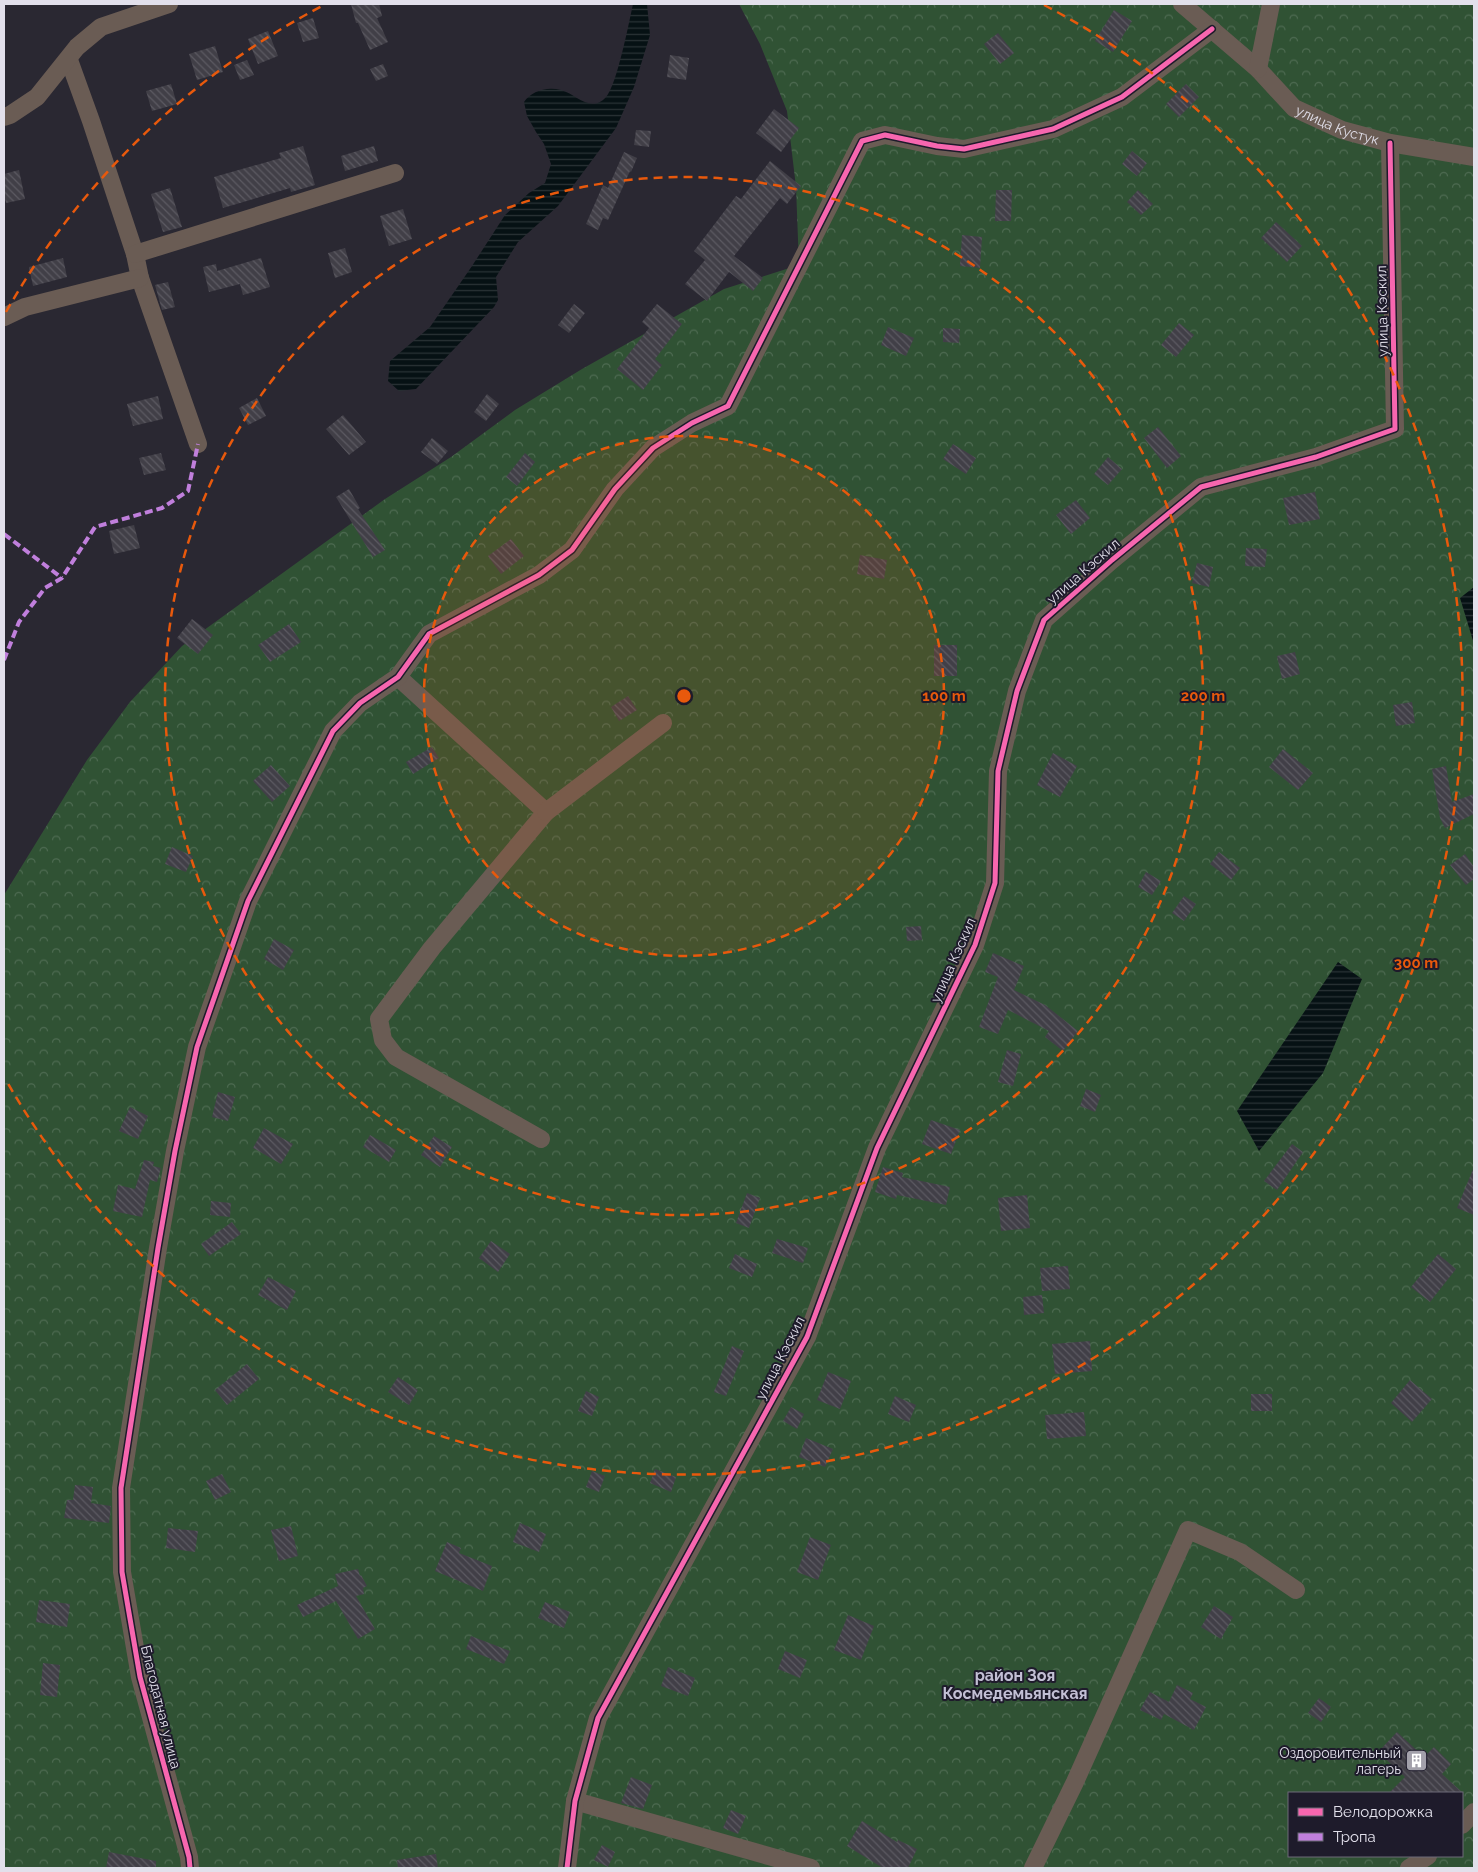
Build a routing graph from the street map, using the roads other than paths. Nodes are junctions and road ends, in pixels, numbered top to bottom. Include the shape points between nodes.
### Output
1 (169, 4) edge
2 (1182, 4) edge
3 (1272, 4) edge
4 (1212, 29) junction
5 (69, 60) junction
6 (1258, 69) junction
7 (4, 117) edge
8 (1390, 143) junction
9 (1474, 157) edge
10 (395, 173) dead end
11 (135, 254) junction
12 (140, 278) junction
13 (4, 317) edge
14 (198, 444) dead end
15 (398, 677) junction
16 (663, 723) dead end
17 (546, 812) junction
18 (541, 1139) dead end
19 (1296, 1590) dead end
20 (574, 1801) junction
21 (1474, 1812) edge
22 (1463, 1824) edge
23 (1426, 1857) edge
24 (190, 1868) edge
25 (567, 1868) edge
26 (811, 1868) edge
27 (1033, 1868) edge
28 (1410, 1868) edge

1 - 5 street via 101,27 77,47
2 - 4 street, улица Кустук
3 - 6 street
4 - 6 street, улица Кустук
4 - 15 street, Благодатная улица via 1122,97 1053,129 964,149 885,135 862,141 728,406 653,448 615,489 572,550 539,575 429,634
5 - 7 street via 37,97
5 - 11 street
6 - 8 street, улица Кустук via 1294,108 1342,130
8 - 9 street, улица Кустук
8 - 20 street, улица Кэскил via 1395,430 1316,457 1201,487 1044,620 1017,691 998,771 996,883 975,944 877,1148 807,1337 598,1718
10 - 11 street
11 - 12 street
12 - 13 street via 25,307
12 - 14 street
15 - 17 street
15 - 24 street, Благодатная улица via 360,703 333,730 248,901 197,1047 163,1219 121,1488 122,1572 140,1677
16 - 17 street
17 - 18 street via 432,948 379,1019 383,1040 396,1057
19 - 27 street via 1240,1552 1188,1530
20 - 25 street, улица Кэскил
20 - 26 street
21 - 22 street
23 - 28 street

